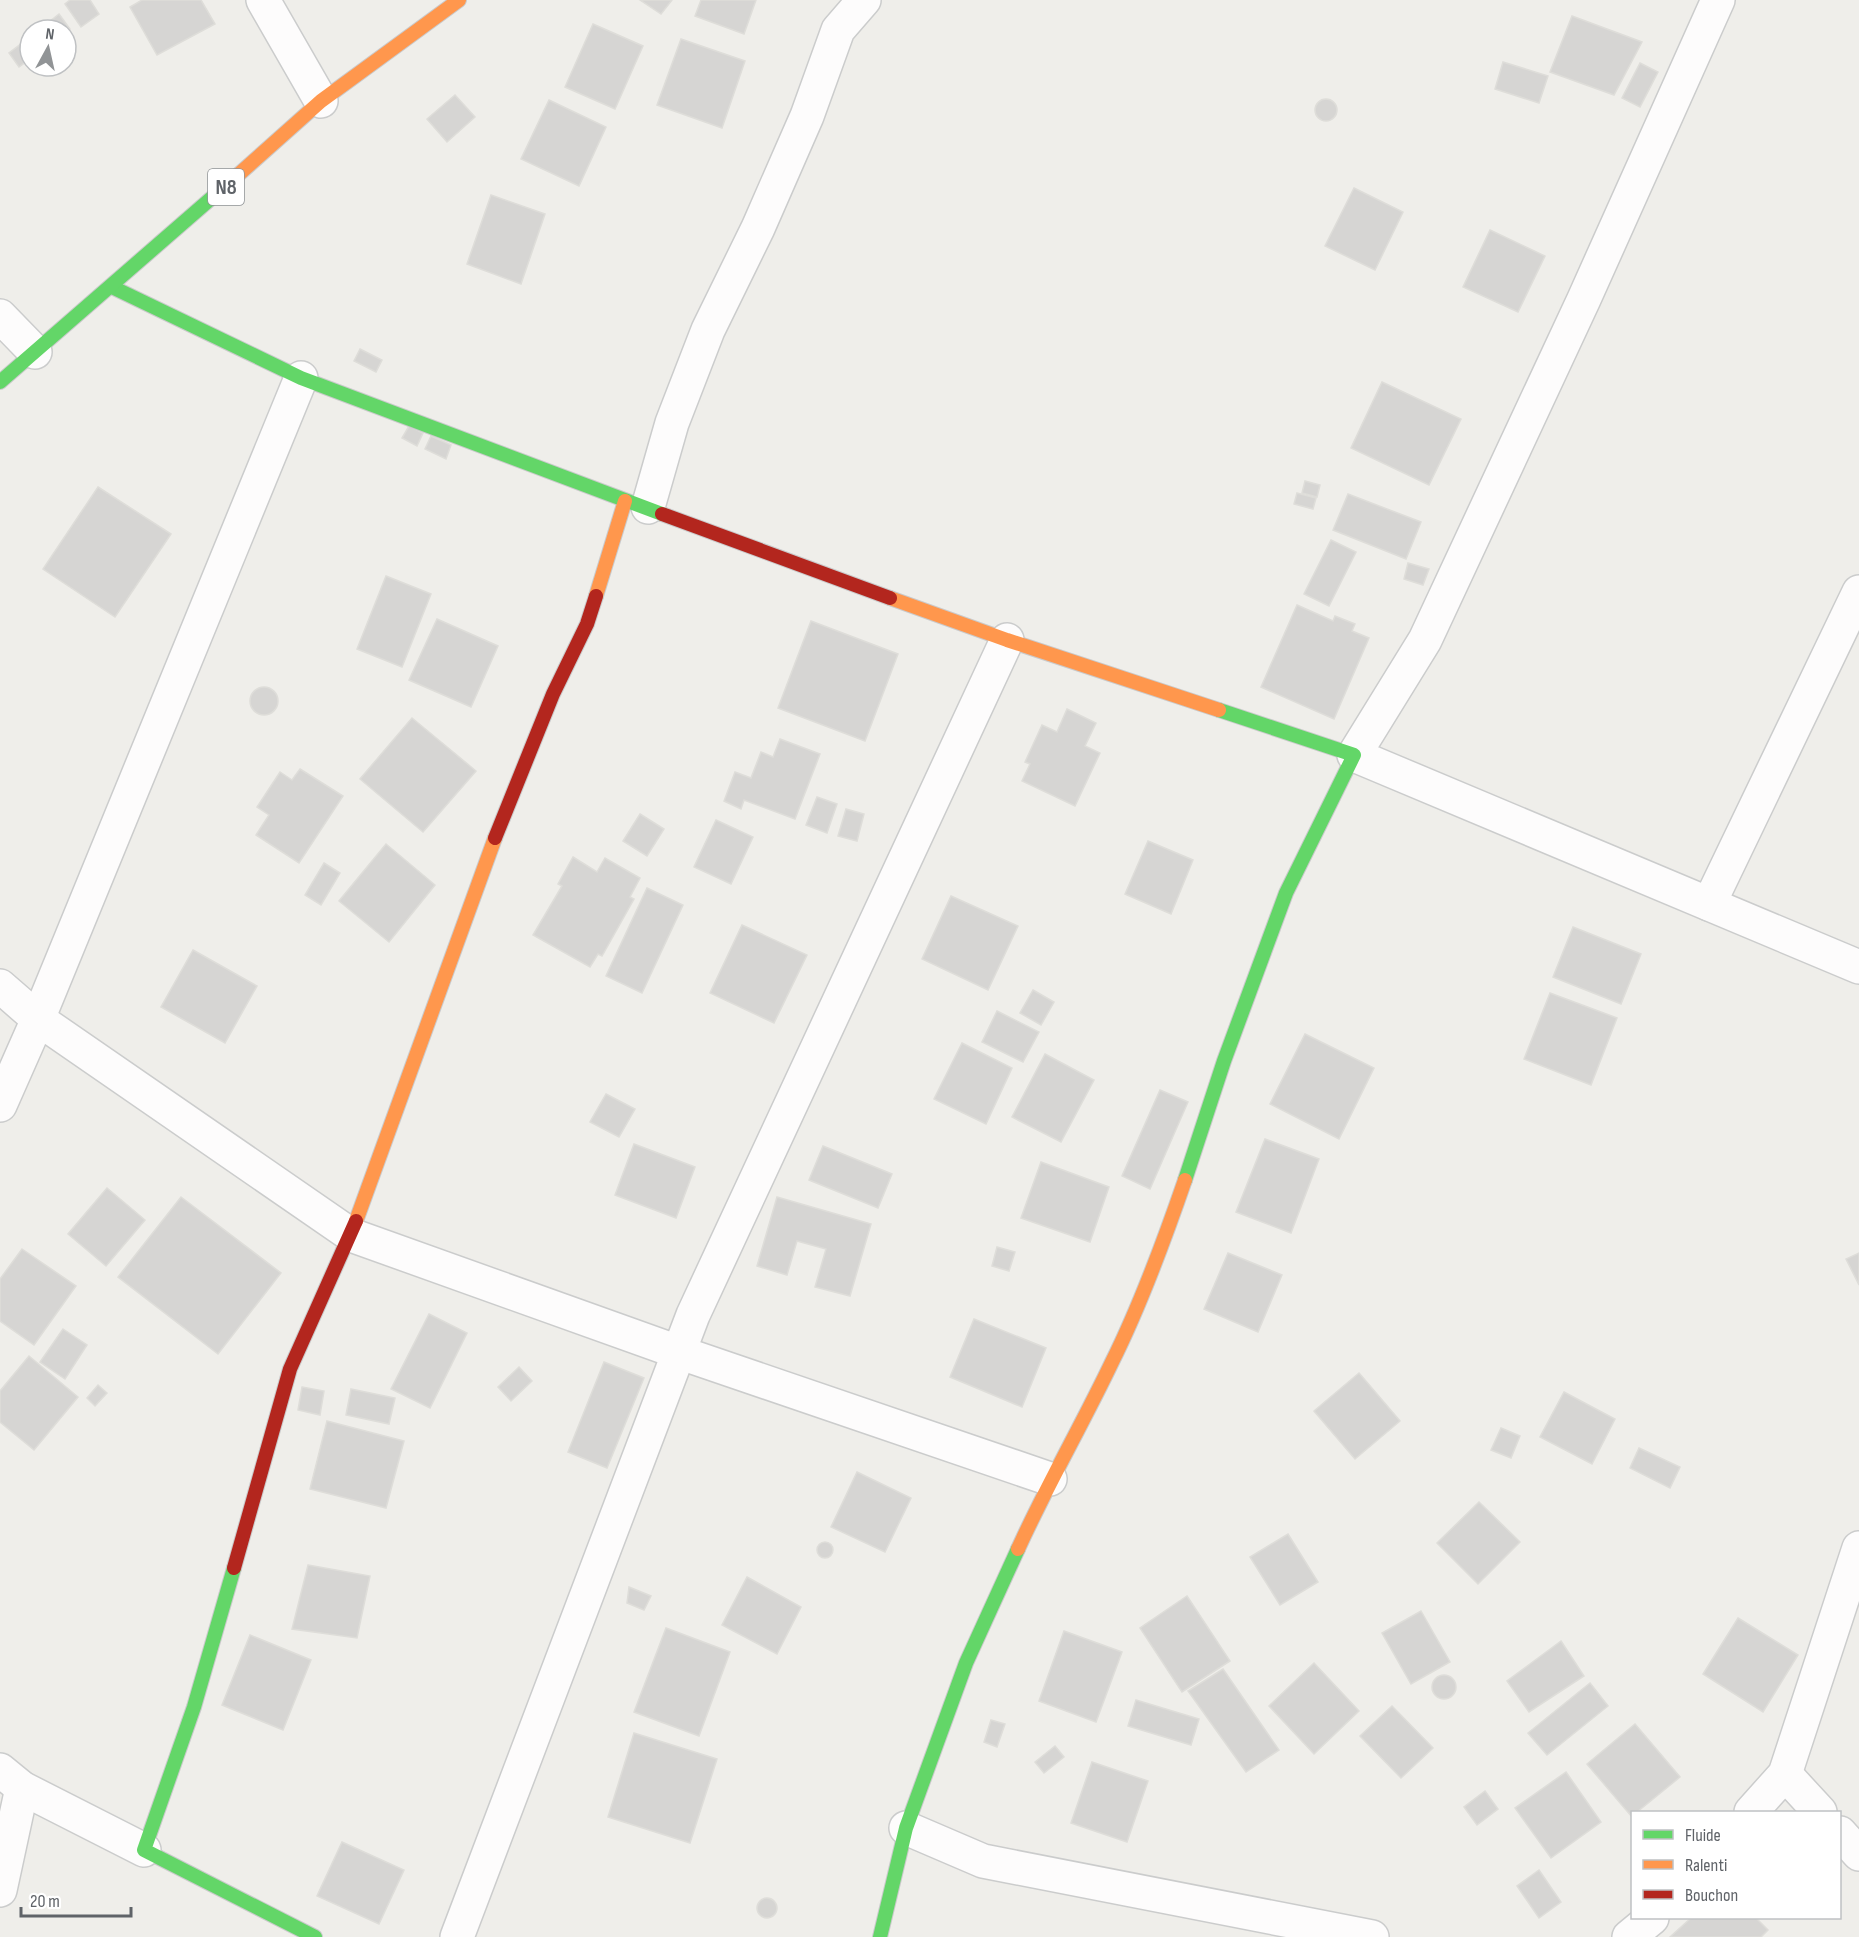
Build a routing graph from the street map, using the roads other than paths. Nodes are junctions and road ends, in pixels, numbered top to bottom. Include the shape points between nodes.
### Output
1 (263, 0) edge
2 (459, 0) edge
3 (864, 0) edge
4 (1718, 0) edge
5 (321, 101) junction
6 (112, 287) junction
7 (0, 315) edge
8 (35, 352) junction
9 (301, 378) junction
10 (0, 382) edge
11 (637, 504) junction
12 (1859, 592) edge
13 (1007, 640) junction
14 (1354, 754) junction
15 (1709, 904) junction
16 (1859, 967) edge
17 (0, 986) edge
18 (38, 1019) junction
19 (0, 1105) edge
20 (351, 1235) junction
21 (678, 1352) junction
22 (1050, 1479) junction
23 (1859, 1548) edge
24 (1785, 1774) junction
25 (11, 1779) edge
26 (1752, 1811) edge
27 (1819, 1811) edge
28 (906, 1828) junction
29 (1841, 1835) edge
30 (144, 1850) junction
31 (1859, 1854) edge
32 (0, 1890) edge
33 (1650, 1919) edge
34 (315, 1937) edge
35 (457, 1937) edge
36 (880, 1937) edge
37 (1372, 1937) edge
38 (1629, 1937) edge

1 - 5 street
2 - 5 street, N8
3 - 11 street via 838,30 807,116 708,330
4 - 14 street via 1425,640
5 - 6 street, N8
6 - 8 street, N8
6 - 9 street
7 - 8 street
8 - 10 street, N8
9 - 11 street
9 - 18 street
11 - 13 street
11 - 20 street via 514,787
12 - 15 street
13 - 14 street
13 - 21 street
14 - 15 street
14 - 22 street via 1286,893 1172,1218 1113,1361
15 - 16 street
17 - 18 street
18 - 19 street
18 - 20 street
20 - 21 street
20 - 30 street via 290,1369 194,1707
21 - 22 street
21 - 35 street
22 - 28 street via 966,1663
23 - 24 street
24 - 26 street
24 - 27 street
25 - 30 street
25 - 32 street
28 - 36 street
28 - 37 street via 983,1861
29 - 31 street
30 - 34 street
33 - 38 street

